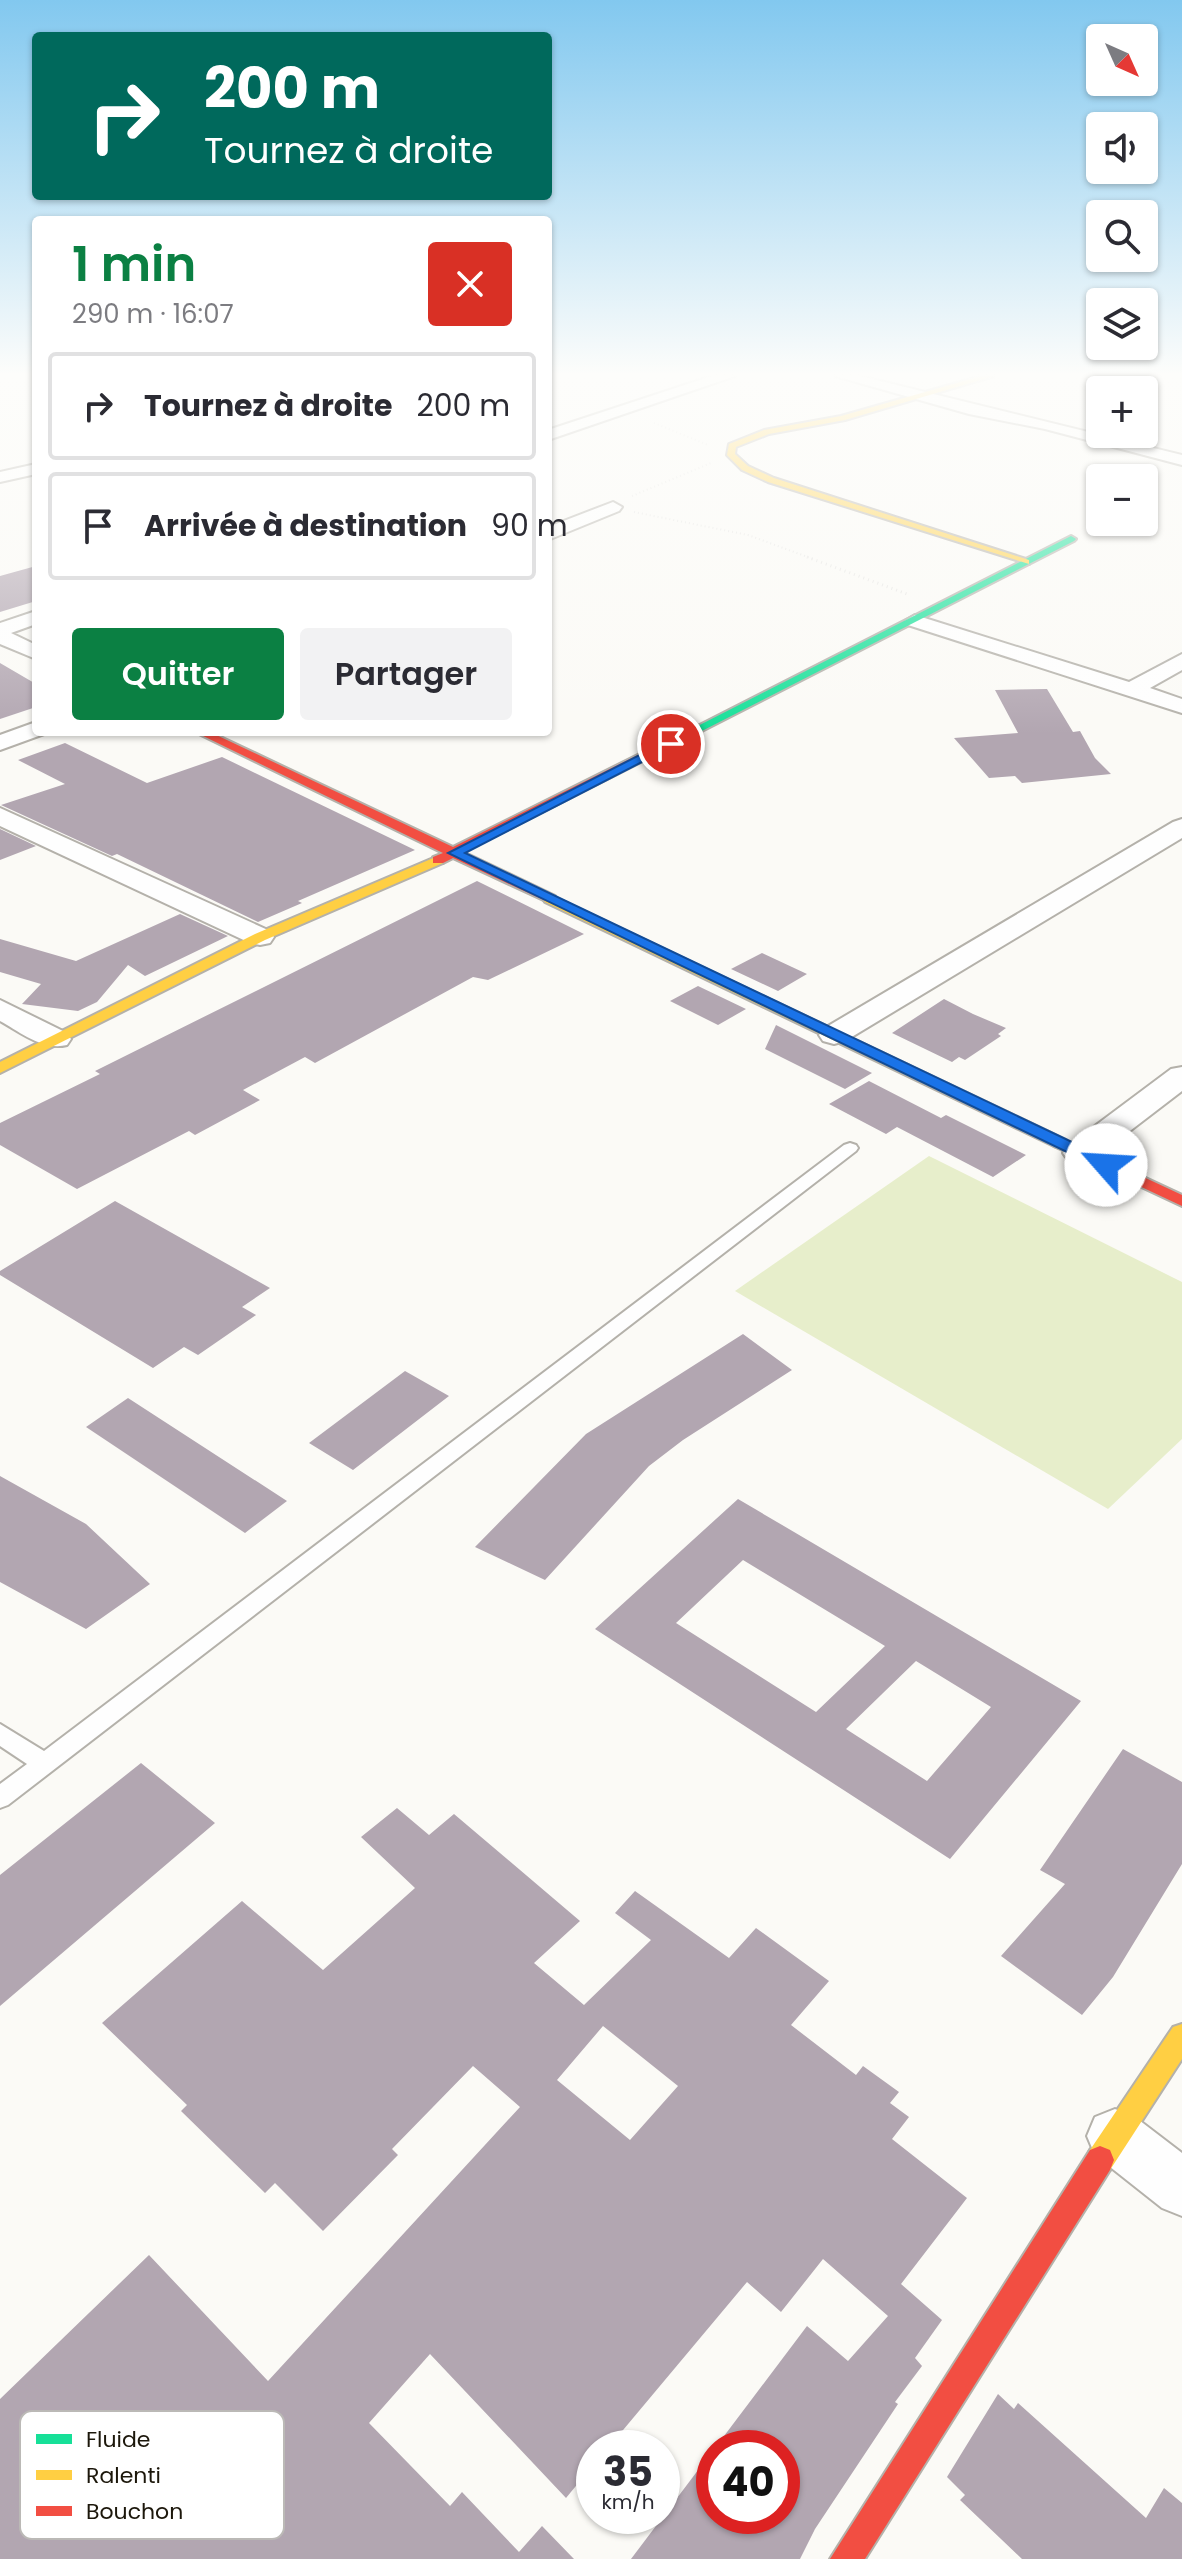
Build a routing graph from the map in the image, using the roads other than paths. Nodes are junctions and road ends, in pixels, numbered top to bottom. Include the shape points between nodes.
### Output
1 (819, 495) edge
2 (613, 507) road end
3 (552, 532) edge
4 (1071, 539) dead end
5 (1026, 562) junction
6 (32, 618) edge
7 (915, 621) junction
8 (0, 630) edge
9 (0, 636) edge
10 (32, 651) edge
11 (1182, 661) edge
12 (1131, 690) junction
13 (1182, 706) edge
14 (32, 731) edge
15 (209, 736) edge
16 (0, 743) edge
17 (0, 816) edge
18 (1182, 827) edge
19 (455, 853) junction
20 (260, 937) junction
21 (0, 1009) edge
22 (834, 1035) junction
23 (56, 1039) junction
24 (0, 1068) edge
25 (1182, 1076) edge
26 (850, 1148) dead end
27 (1080, 1153) junction
28 (1182, 1201) edge
29 (0, 1733) edge
30 (44, 1764) junction
31 (0, 1798) edge
32 (1182, 2036) edge
33 (1115, 2136) junction
34 (1182, 2188) edge
35 (846, 2559) edge

1 - 5 street
2 - 3 street
4 - 5 street
5 - 7 street
6 - 8 street
7 - 12 street
7 - 19 street
9 - 10 street
11 - 12 street
12 - 13 street
14 - 16 street
15 - 19 street
17 - 20 street
18 - 22 street
19 - 20 street
19 - 22 street
20 - 23 street
21 - 23 street
22 - 27 street
23 - 24 street
25 - 27 street
26 - 30 lane
27 - 28 street
29 - 30 lane
30 - 31 lane
32 - 33 street
33 - 34 street
33 - 35 street

